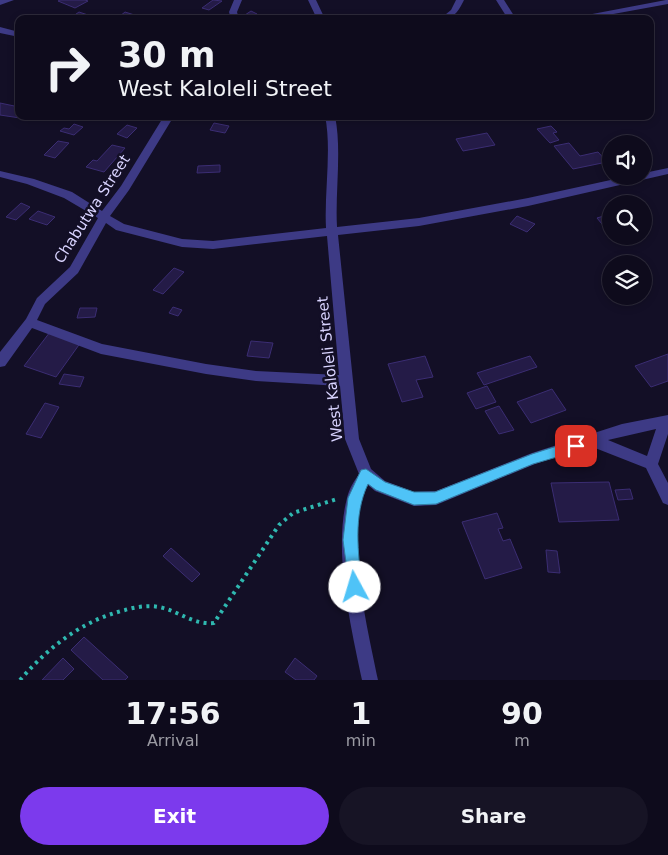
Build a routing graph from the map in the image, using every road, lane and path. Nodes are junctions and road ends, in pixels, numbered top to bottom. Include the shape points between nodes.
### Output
1 (10, 0) edge
2 (238, 0) edge
3 (312, 0) edge
4 (460, 0) edge
5 (500, 0) edge
6 (665, 3) edge
7 (0, 4) edge
8 (234, 15) edge
9 (319, 15) edge
10 (450, 15) edge
11 (509, 15) edge
12 (594, 15) edge
13 (0, 30) edge
14 (15, 34) edge
15 (167, 120) edge
16 (331, 120) edge
17 (668, 171) edge
18 (0, 174) edge
19 (104, 217) junction
20 (332, 232) junction
21 (30, 322) junction
22 (0, 362) edge
23 (346, 381) junction
24 (667, 421) edge
25 (591, 441) junction
26 (651, 464) junction
27 (366, 474) junction
28 (355, 498) junction
29 (668, 498) edge
30 (20, 680) edge
31 (370, 680) edge

1 - 7 street
2 - 8 street
3 - 9 street
4 - 10 street
5 - 11 street
6 - 12 street
13 - 14 street
15 - 19 street, Chabutwa Street
16 - 20 street, West Kaloleli Street
17 - 20 street via 419,222
18 - 19 street via 68,194
19 - 20 street via 120,228 190,244 213,245
19 - 21 street, Chabutwa Street via 74,270 41,301
20 - 23 street, West Kaloleli Street
21 - 22 street, Chabutwa Street
21 - 23 street via 101,349 206,369 264,377
23 - 27 street, West Kaloleli Street via 352,439
24 - 25 street via 622,430
24 - 26 street
25 - 26 street
25 - 27 street via 532,459 436,498 414,498 380,486
26 - 29 street
27 - 28 street
28 - 30 path via 341,498 293,512 279,525 214,622 199,623 158,607 114,612 67,635 36,660
28 - 31 street via 351,547

